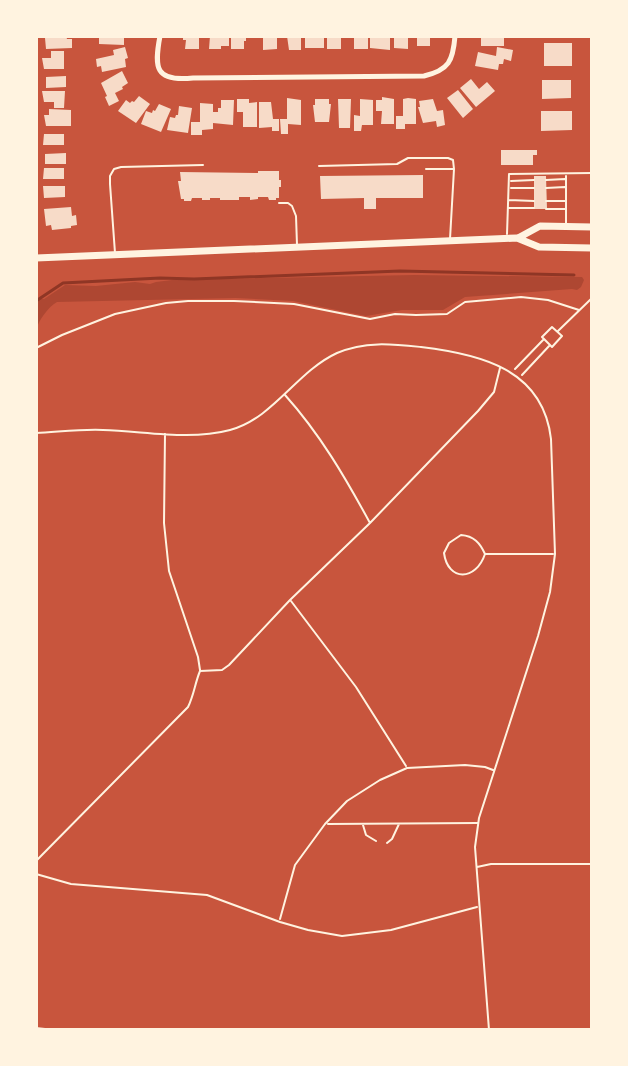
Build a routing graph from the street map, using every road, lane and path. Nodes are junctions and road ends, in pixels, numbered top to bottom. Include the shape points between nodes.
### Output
1 (160, 36) edge
2 (455, 36) edge
3 (203, 165) dead end
4 (319, 166) dead end
5 (426, 169) dead end
6 (454, 169) junction
7 (566, 173) junction
8 (592, 173) edge
9 (566, 179) junction
10 (534, 180) dead end
11 (546, 180) dead end
12 (509, 181) junction
13 (509, 187) junction
14 (566, 187) junction
15 (534, 188) dead end
16 (546, 188) dead end
17 (509, 200) junction
18 (534, 201) dead end
19 (546, 201) dead end
20 (566, 201) junction
21 (279, 203) dead end
22 (508, 208) junction
23 (534, 208) dead end
24 (546, 209) dead end
25 (566, 209) junction
26 (566, 226) junction
27 (592, 227) edge
28 (507, 238) junction
29 (517, 238) junction
30 (450, 240) junction
31 (297, 246) junction
32 (592, 248) edge
33 (115, 254) junction
34 (36, 258) edge
35 (592, 298) edge
36 (579, 310) junction
37 (557, 332) junction
38 (544, 339) junction
39 (550, 345) junction
40 (36, 348) edge
41 (500, 366) junction
42 (512, 373) junction
43 (519, 379) junction
44 (285, 395) junction
45 (36, 433) edge
46 (165, 434) junction
47 (370, 523) junction
48 (485, 554) junction
49 (555, 554) junction
50 (290, 600) junction
51 (200, 671) junction
52 (407, 768) junction
53 (494, 770) junction
54 (479, 823) junction
55 (325, 824) junction
56 (363, 824) junction
57 (399, 824) junction
58 (376, 841) dead end
59 (387, 843) dead end
60 (36, 861) edge
61 (592, 864) edge
62 (476, 868) junction
63 (36, 874) edge
64 (479, 907) junction
65 (280, 922) junction
66 (36, 1028) edge
67 (54, 1030) edge
68 (489, 1030) edge

1 - 2 street via 156,65 178,80 424,76 446,68
3 - 33 lane via 114,169 110,184
4 - 6 lane via 448,158
5 - 6 lane
6 - 30 lane
7 - 8 lane
7 - 9 lane
7 - 12 lane via 509,174
9 - 11 lane
9 - 14 lane
10 - 12 lane
12 - 13 lane
13 - 15 lane
13 - 17 lane
14 - 16 lane
14 - 20 lane
17 - 18 lane
17 - 22 lane
19 - 20 lane
20 - 25 lane
21 - 31 lane via 294,210
22 - 23 lane
22 - 28 lane
24 - 25 lane
25 - 26 lane
26 - 27 main road
26 - 29 main road via 540,226
28 - 29 main road
28 - 30 main road
29 - 32 main road via 539,247
30 - 31 main road
31 - 33 main road
33 - 34 main road
35 - 36 path
36 - 37 path
36 - 40 path via 521,297 465,302 447,314 370,319 294,304 188,301 115,314
37 - 38 path via 552,327
37 - 39 path via 562,336
38 - 39 path
38 - 42 path
39 - 43 path
41 - 42 lane
41 - 44 lane via 464,353 364,345 324,361
41 - 47 lane via 494,392
42 - 43 lane
43 - 49 lane via 538,398 550,425
44 - 46 lane via 229,430
44 - 47 lane via 332,456
45 - 46 lane
46 - 51 lane via 169,571
47 - 50 lane
48 - 48 lane via 478,567 464,575 448,566 444,553 461,535 475,539
48 - 49 lane
49 - 53 lane via 544,614
50 - 51 lane via 229,665
50 - 52 lane via 356,687
51 - 60 lane via 188,707
52 - 53 lane via 465,765
52 - 55 lane via 347,801
53 - 54 lane
54 - 57 lane
54 - 62 lane
55 - 56 lane
55 - 65 lane via 295,865
56 - 57 lane
56 - 58 lane via 366,835
57 - 59 lane
61 - 62 lane
62 - 64 lane
63 - 65 lane via 71,884 207,895
64 - 65 lane via 361,934 329,935
64 - 68 lane
66 - 67 lane

